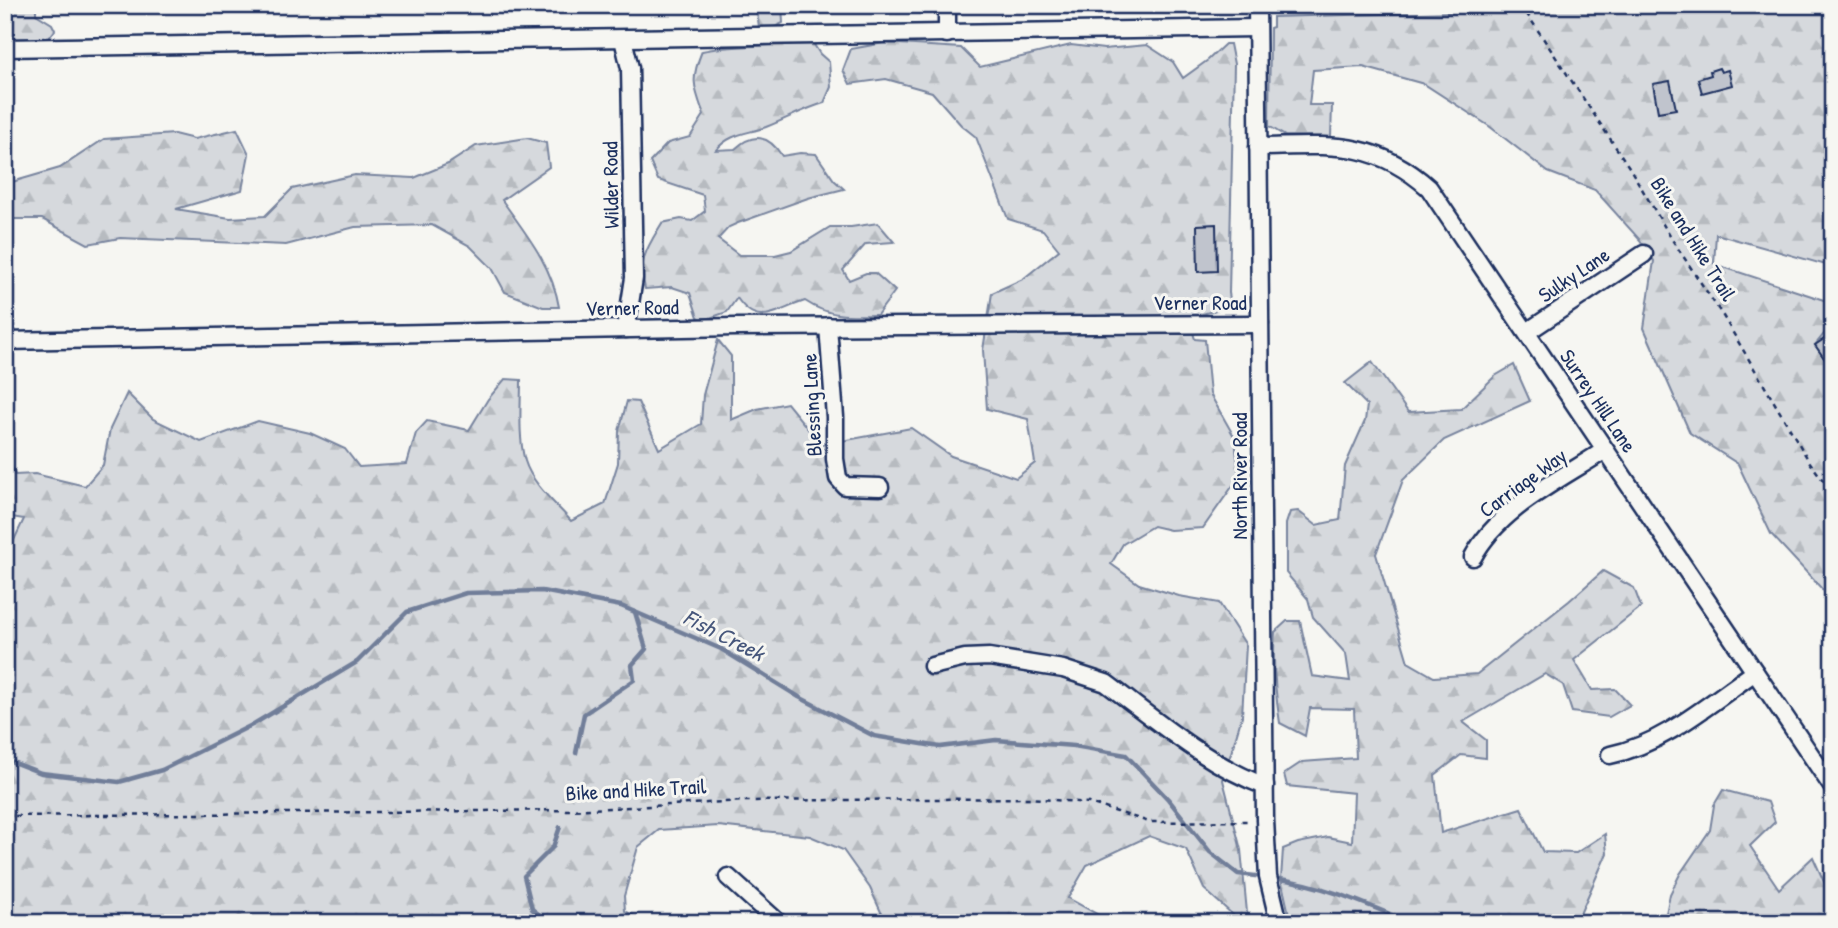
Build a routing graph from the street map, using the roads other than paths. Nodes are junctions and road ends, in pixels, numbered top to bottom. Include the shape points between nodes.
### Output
1 (947, 5) edge
2 (1256, 5) edge
3 (1256, 28) junction
4 (947, 34) junction
5 (623, 39) junction
6 (5, 48) edge
7 (1258, 147) junction
8 (1644, 254) dead end
9 (1260, 324) junction
10 (828, 326) junction
11 (626, 330) junction
12 (1527, 332) junction
13 (5, 341) edge
14 (1605, 450) junction
15 (880, 487) dead end
16 (1473, 557) dead end
17 (932, 666) dead end
18 (1755, 673) junction
19 (1610, 755) dead end
20 (1265, 786) junction
21 (1833, 788) edge
22 (728, 877) dead end
23 (1277, 919) edge
24 (779, 923) edge

1 - 4 street
2 - 3 street, North River Road
3 - 4 street
3 - 7 street, North River Road
4 - 5 street
5 - 6 street
5 - 11 street, Wilder Road via 630,68 634,278
7 - 9 street, North River Road
7 - 12 street, Surrey Hill Lane via 1357,148 1410,171 1439,200
8 - 12 street, Sulky Lane
9 - 10 street, Verner Road
9 - 20 street, North River Road
10 - 11 street, Verner Road
10 - 15 street, Blessing Lane via 838,478 845,486
11 - 13 street, Verner Road
12 - 14 street, Surrey Hill Lane
14 - 16 street, Carriage Way via 1492,527
14 - 18 street, Surrey Hill Lane
17 - 20 street via 989,657 1093,677 1237,776
18 - 19 street via 1654,740
18 - 21 street, Surrey Hill Lane
20 - 23 street, North River Road via 1268,877
22 - 24 street

